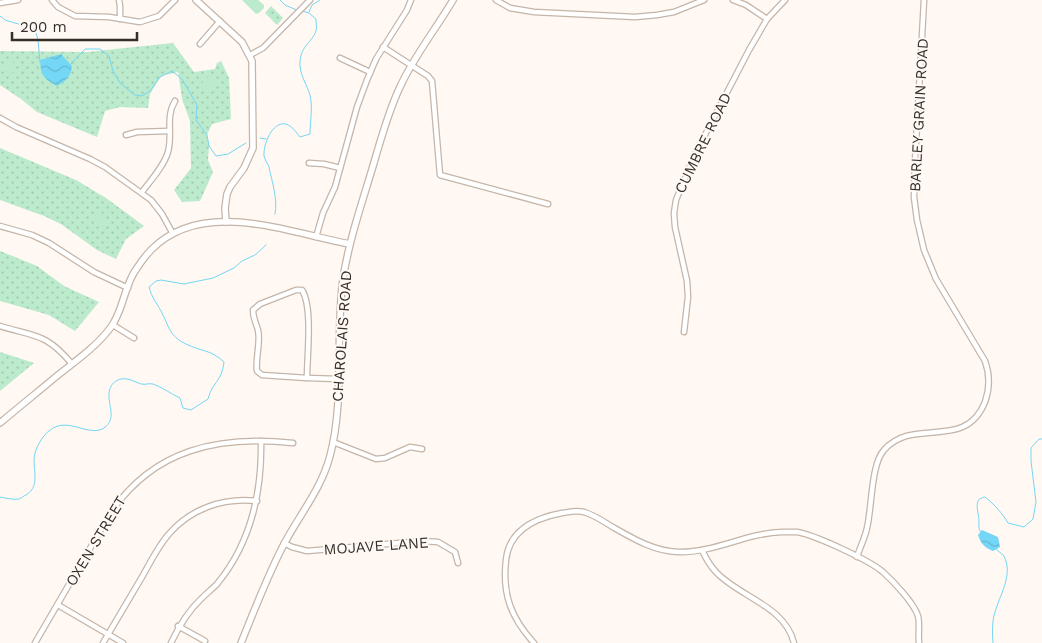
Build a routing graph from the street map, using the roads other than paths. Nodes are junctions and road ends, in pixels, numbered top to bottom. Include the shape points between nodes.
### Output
1 (18, 0) edge
2 (52, 0) edge
3 (118, 0) edge
4 (175, 0) edge
5 (196, 0) edge
6 (310, 0) edge
7 (411, 0) edge
8 (454, 0) edge
9 (496, 0) edge
10 (704, 0) edge
11 (733, 0) edge
12 (785, 0) edge
13 (924, 0) edge
14 (0, 3) edge
15 (120, 19) junction
16 (767, 19) junction
17 (220, 21) junction
18 (200, 44) dead end
19 (383, 47) junction
20 (250, 55) junction
21 (340, 58) dead end
22 (411, 65) junction
23 (370, 72) junction
24 (175, 101) dead end
25 (0, 118) edge
26 (169, 131) junction
27 (126, 135) dead end
28 (309, 163) dead end
29 (340, 168) junction
30 (142, 192) junction
31 (548, 204) dead end
32 (226, 222) junction
33 (0, 226) edge
34 (173, 234) junction
35 (316, 236) junction
36 (350, 244) junction
37 (128, 288) junction
38 (113, 325) junction
39 (0, 326) edge
40 (684, 332) dead end
41 (134, 338) dead end
42 (72, 364) junction
43 (307, 378) junction
44 (338, 379) junction
45 (0, 423) edge
46 (261, 441) junction
47 (333, 442) junction
48 (294, 443) dead end
49 (422, 449) dead end
50 (256, 501) junction
51 (284, 543) junction
52 (702, 550) junction
53 (857, 557) junction
54 (458, 563) dead end
55 (58, 605) junction
56 (178, 626) junction
57 (108, 634) junction
58 (205, 641) dead end
59 (35, 643) edge
60 (103, 643) edge
61 (123, 643) edge
62 (171, 643) edge
63 (241, 643) edge
64 (534, 643) edge
65 (794, 643) edge
66 (919, 643) edge

1 - 14 street
2 - 15 street via 74,16
3 - 15 street
4 - 15 street via 159,16 151,19 140,22
5 - 17 street
6 - 20 street via 263,48
7 - 19 street
8 - 22 street, CHAROLAIS ROAD
9 - 10 street via 510,8 534,12 635,17 674,12
11 - 16 street via 746,4
12 - 16 street, CUMBRE ROAD
13 - 53 street, BARLEY GRAIN ROAD via 914,161 917,220 924,250 936,279 985,361 989,389 980,414 968,425 953,431 905,435 883,450 877,463 867,529
16 - 40 street, CUMBRE ROAD via 707,130 676,200 675,227 688,297
17 - 18 street
17 - 20 street via 242,42
19 - 22 street
19 - 23 street
20 - 32 street via 253,148 227,194
21 - 23 street
22 - 31 street via 432,81 440,175
22 - 36 street, CHAROLAIS ROAD via 393,103
23 - 29 street
24 - 26 street
25 - 30 street via 105,166
26 - 27 street
26 - 30 street via 167,156
28 - 29 street
29 - 35 street
30 - 34 street via 158,208
32 - 34 street via 195,226
32 - 35 street via 258,223
33 - 37 street via 49,243 94,272
34 - 37 street via 151,250 135,270
35 - 36 street
36 - 44 street, CHAROLAIS ROAD via 343,286
37 - 38 street
38 - 41 street
38 - 42 street
39 - 42 street via 38,335 61,351
42 - 45 street
43 - 43 street via 262,375 257,371 258,330 253,310 296,290 302,290 306,295 308,307
43 - 44 street
44 - 47 street, CHAROLAIS ROAD
46 - 48 street, OXEN STREET
46 - 50 street
46 - 55 street, OXEN STREET via 190,451 172,457 139,478 110,514
47 - 49 street via 376,459 410,447
47 - 51 street, CHAROLAIS ROAD via 324,477
50 - 56 street via 250,524 229,569
50 - 57 street via 218,503 197,511 176,526
51 - 54 street, MOJAVE LANE via 307,551 438,542 455,552
51 - 63 street, CHAROLAIS ROAD
52 - 53 street via 766,534 797,532
52 - 64 street via 678,552 653,547 585,512 536,520 525,526 507,550 507,599 517,622
52 - 65 street via 718,574 764,605 784,624
53 - 66 street via 882,572 910,603 918,617
55 - 57 street
55 - 59 street, OXEN STREET
56 - 58 street
56 - 62 street
57 - 60 street
57 - 61 street

